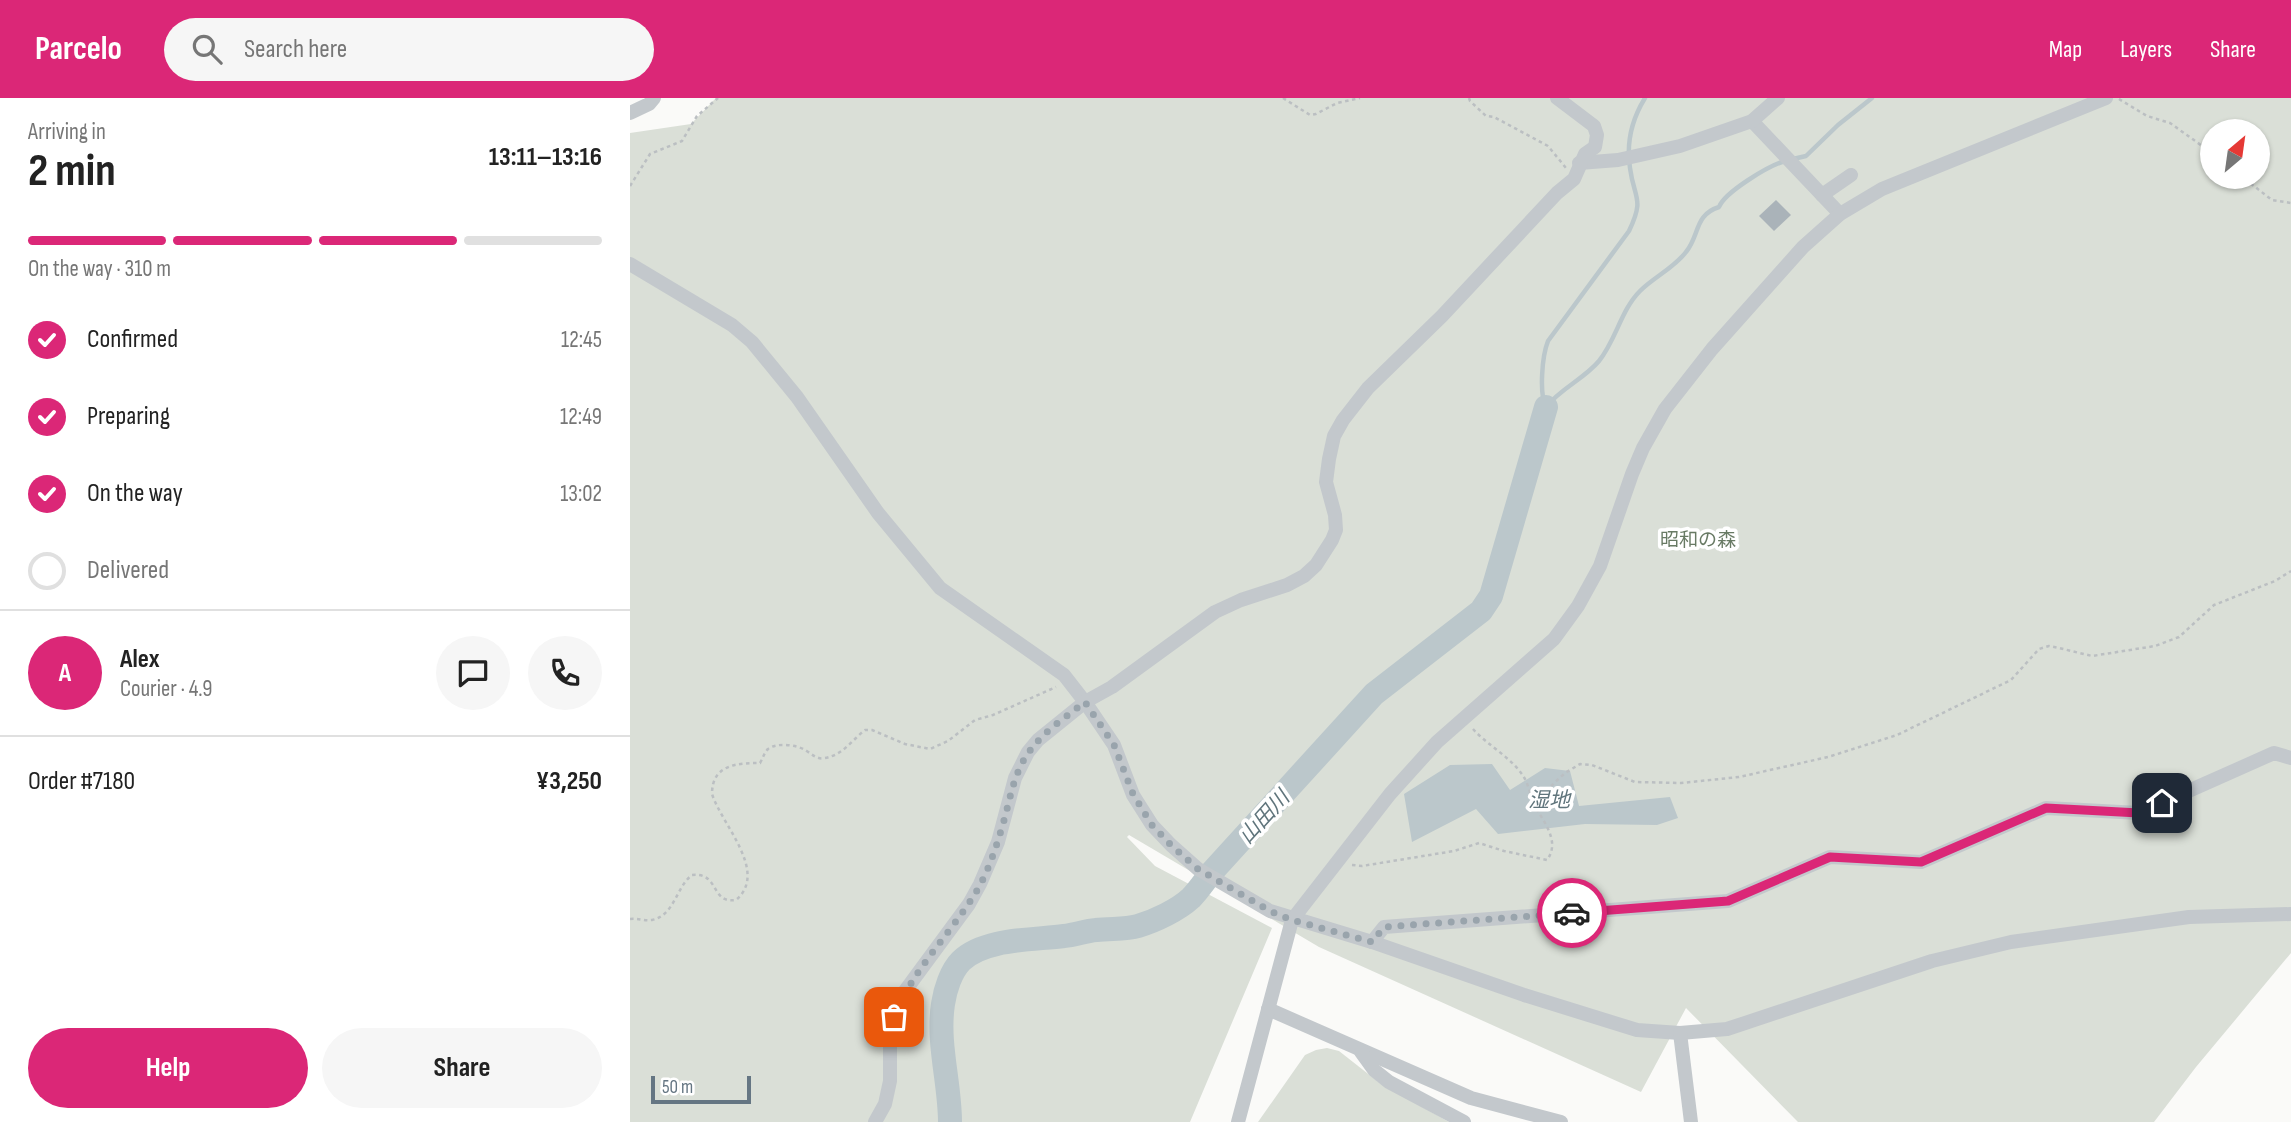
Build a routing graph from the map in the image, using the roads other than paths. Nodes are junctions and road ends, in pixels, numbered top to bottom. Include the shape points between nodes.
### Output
1 (1557, 98) edge
2 (1778, 98) edge
3 (2106, 98) edge
4 (652, 99) edge
5 (630, 113) edge
6 (1752, 121) junction
7 (1579, 163) junction
8 (1851, 175) dead end
9 (1822, 195) junction
10 (1840, 214) junction
11 (630, 264) edge
12 (1085, 702) junction
13 (2291, 758) edge
14 (2291, 914) edge
15 (1292, 920) junction
16 (1372, 942) junction
17 (1268, 1009) junction
18 (1680, 1033) junction
19 (1360, 1051) junction
20 (875, 1122) edge
21 (1238, 1122) edge
22 (1464, 1122) edge
23 (1561, 1122) edge
24 (1691, 1122) edge

1 - 7 street via 1594,126 1595,146
2 - 6 street
3 - 10 street via 1882,189
4 - 5 street
6 - 7 street via 1680,146
6 - 9 street
7 - 12 street via 1574,179 1368,388 1343,420 1334,436 1326,482 1336,530 1316,565 1287,585 1215,612
8 - 9 street
9 - 10 street
10 - 15 street via 1803,247 1712,349 1665,410 1632,474 1600,566 1554,639 1437,742 1390,794
11 - 12 street via 732,324 752,342 923,570 960,604 1064,675
12 - 15 street via 1114,745 1133,794 1152,825 1198,869
12 - 20 street via 1028,752 980,884 902,995 890,1032 890,1081
13 - 16 street via 2274,753 2139,813 2046,808 1921,862 1830,857 1728,901 1384,927
14 - 18 street via 2189,917 2011,942 1932,961 1727,1029
15 - 16 street
15 - 17 street
16 - 18 street via 1637,1030
17 - 19 street
17 - 21 street
18 - 24 street
19 - 22 street via 1389,1082
19 - 23 street via 1471,1098

